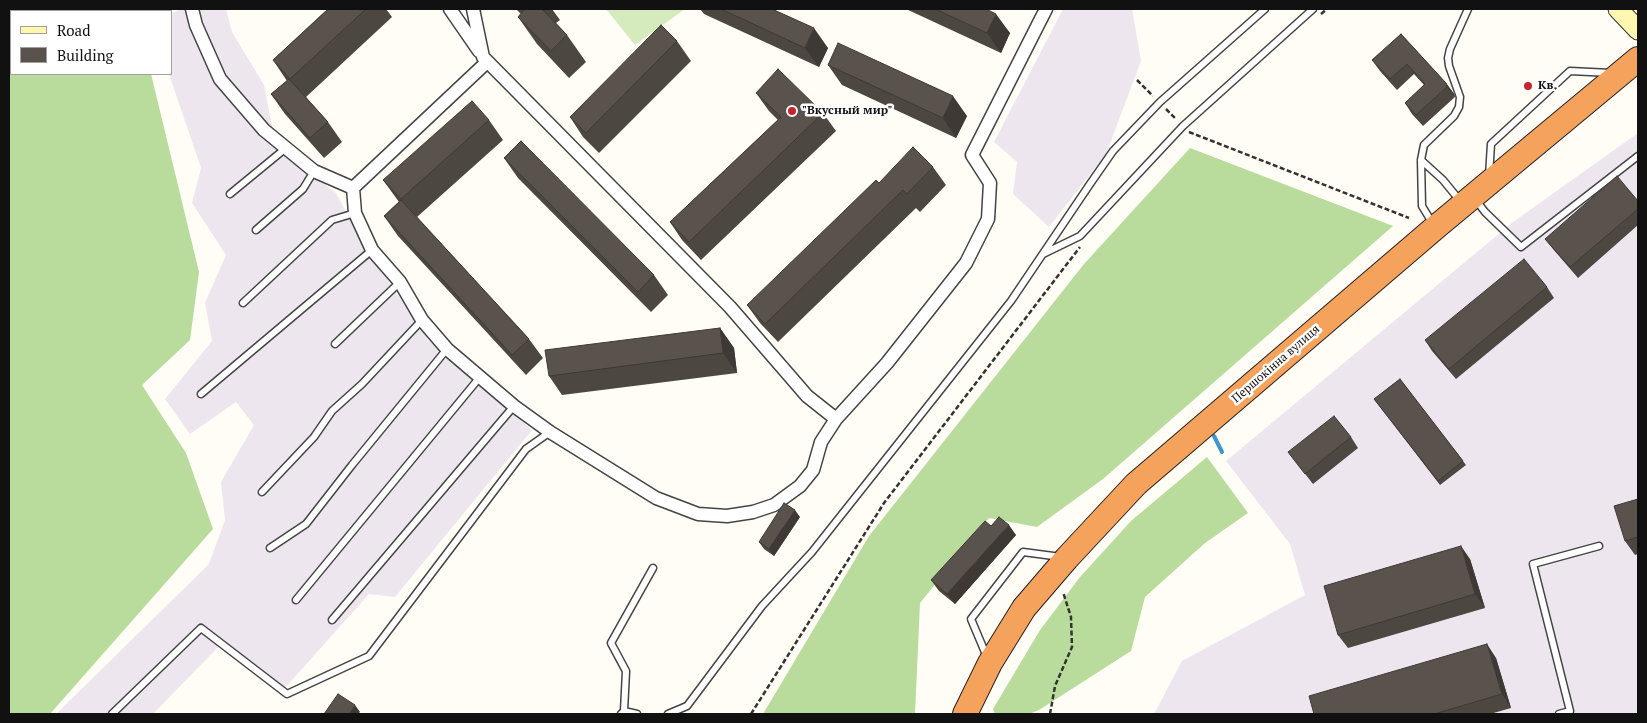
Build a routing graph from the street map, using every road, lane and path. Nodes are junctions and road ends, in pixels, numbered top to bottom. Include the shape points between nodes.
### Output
1 (192, 9) edge
2 (450, 9) edge
3 (473, 9) edge
4 (1046, 9) edge
5 (1265, 9) edge
6 (1313, 9) edge
7 (1327, 9) edge
8 (1468, 9) edge
9 (1618, 9) edge
10 (1320, 15) dead end
11 (1638, 30) edge
12 (485, 59) junction
13 (1630, 66) edge
14 (1182, 138) dead end
15 (286, 148) junction
16 (1638, 156) edge
17 (1420, 160) junction
18 (314, 171) junction
19 (354, 188) junction
20 (230, 194) dead end
21 (1475, 195) junction
22 (354, 213) junction
23 (1409, 218) dead end
24 (1436, 227) junction
25 (256, 230) dead end
26 (1084, 241) dead end
27 (372, 250) junction
28 (1042, 255) junction
29 (400, 282) junction
30 (243, 303) dead end
31 (422, 320) junction
32 (336, 344) dead end
33 (447, 349) junction
34 (480, 376) junction
35 (201, 394) dead end
36 (514, 406) junction
37 (836, 419) junction
38 (550, 432) junction
39 (262, 492) dead end
40 (1599, 546) dead end
41 (270, 548) dead end
42 (1067, 558) junction
43 (653, 568) dead end
44 (1063, 592) dead end
45 (296, 600) dead end
46 (332, 620) dead end
47 (990, 664) junction
48 (622, 713) edge
49 (112, 714) edge
50 (637, 714) edge
51 (668, 714) edge
52 (751, 714) edge
53 (965, 714) edge
54 (1050, 714) edge
55 (1559, 714) edge

1 - 15 street via 220,79 264,130
2 - 12 street
3 - 12 street
4 - 37 street via 972,155 990,183 988,219 966,264 888,363
5 - 28 lane via 1160,102 1113,151
6 - 28 lane via 1183,126 1080,236
7 - 10 path
8 - 17 lane via 1448,58 1460,97 1459,107 1454,116 1424,144
9 - 11 street
12 - 19 street
12 - 37 street via 730,308 806,396
13 - 21 highway, Першокінна вулиця
13 - 21 lane via 1570,71 1492,144
14 - 23 path via 1189,132
15 - 18 street
15 - 20 lane
16 - 21 lane via 1521,247 1485,212
17 - 21 lane via 1443,180
17 - 24 lane via 1422,206
18 - 19 street
18 - 25 lane via 303,189
19 - 22 street
21 - 24 highway, Першокінна вулиця
22 - 27 street
22 - 30 lane via 332,220
24 - 42 highway, Першокінна вулиця via 1136,484
26 - 52 path via 884,503
27 - 29 street
27 - 35 lane
28 - 51 lane via 1011,301 812,552 762,606 687,706
29 - 31 street
29 - 32 lane
31 - 33 street
31 - 39 lane via 332,411 314,437
33 - 34 street
33 - 41 lane via 306,524
34 - 36 street
34 - 45 lane
36 - 38 street
36 - 46 lane
37 - 38 street via 821,442 813,470 800,486 774,505 727,516 698,514 656,498
38 - 49 lane via 526,449 370,656 287,694 201,628
40 - 55 lane via 1533,564 1570,711
42 - 47 highway, Першокінна вулиця via 1024,608
42 - 47 lane via 1023,552 971,618
43 - 48 lane via 611,643 626,671
44 - 54 path via 1071,617 1072,647 1055,686
47 - 53 highway, Першокінна вулиця
48 - 50 lane

